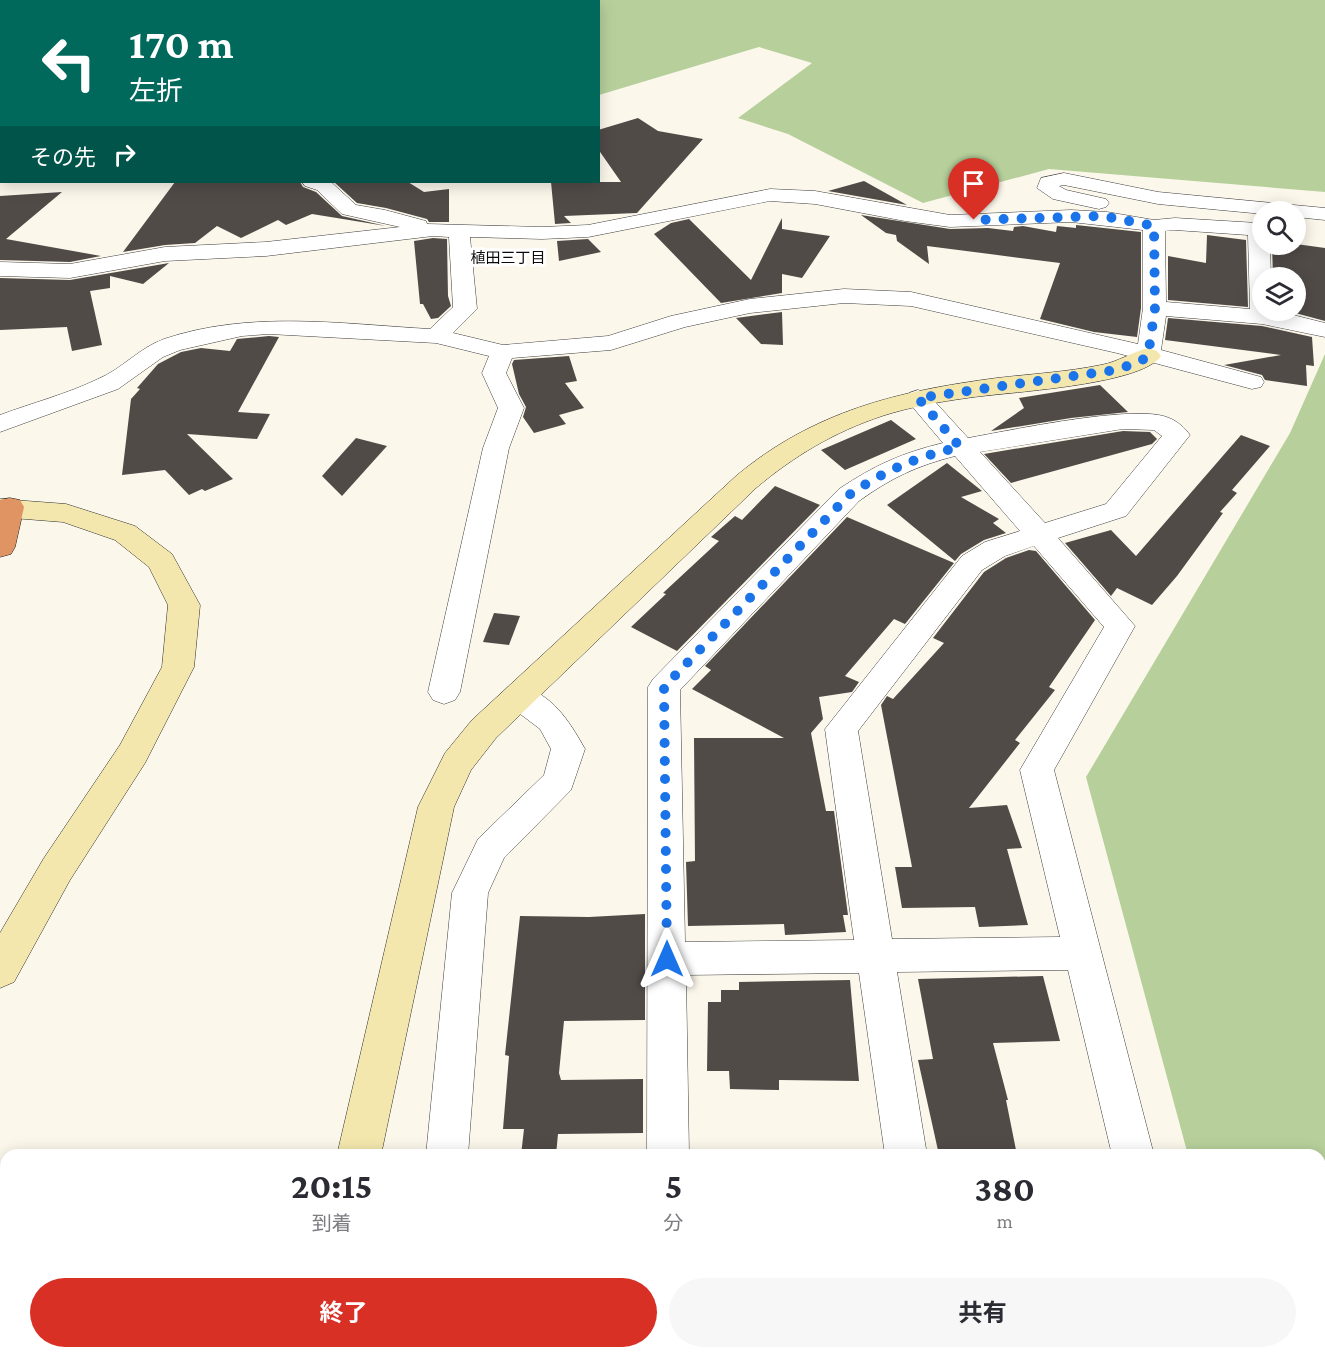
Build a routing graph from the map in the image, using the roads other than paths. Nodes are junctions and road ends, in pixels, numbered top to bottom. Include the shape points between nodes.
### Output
1 (315, 183) edge
2 (1325, 214) edge
3 (1164, 225) junction
4 (433, 230) junction
5 (1252, 230) edge
6 (459, 231) junction
7 (0, 269) edge
8 (1155, 308) junction
9 (1252, 316) edge
10 (1281, 321) edge
11 (1325, 330) edge
12 (436, 336) junction
13 (503, 352) junction
14 (1148, 356) junction
15 (1252, 382) dead end
16 (918, 398) junction
17 (0, 424) edge
18 (960, 447) junction
19 (5, 507) edge
20 (1039, 534) junction
21 (0, 547) edge
22 (444, 692) dead end
23 (518, 696) junction
24 (1082, 953) junction
25 (876, 956) junction
26 (667, 959) junction
27 (0, 970) edge
28 (360, 1149) edge
29 (448, 1149) edge
30 (668, 1149) edge
31 (905, 1149) edge
32 (1131, 1149) edge

1 - 4 street via 324,186 349,210
2 - 3 street via 1158,198 1064,179 1048,182 1047,189 1060,195 1166,217
3 - 5 street
3 - 6 street via 1103,216 952,221 795,194 770,195 588,231
3 - 8 street
4 - 6 street
4 - 7 street via 266,249 165,254 70,271
6 - 12 street via 465,309
8 - 9 street
8 - 14 street
10 - 11 street
12 - 13 street
12 - 17 street via 242,329 173,344 154,352 110,384
13 - 14 street via 611,343 679,321 750,306 844,296 911,299
13 - 22 street via 494,373 511,408 496,448
14 - 15 street
14 - 16 street via 1109,371
16 - 18 street
16 - 23 street via 862,412 783,452
18 - 20 street
18 - 20 street via 1123,421 1160,423 1177,435 1116,510
18 - 26 street via 922,456 881,473 849,495 664,687
19 - 21 highway
19 - 27 street via 66,513 125,533 160,561 184,605 178,667 133,754 57,869
20 - 24 street via 1120,626 1037,770
20 - 25 street via 995,549 972,563 841,729
23 - 28 street via 457,763 436,807
23 - 29 street via 551,720 568,749 559,781 490,849 470,892
24 - 25 street
24 - 32 street
25 - 26 street
25 - 31 street
26 - 30 street

